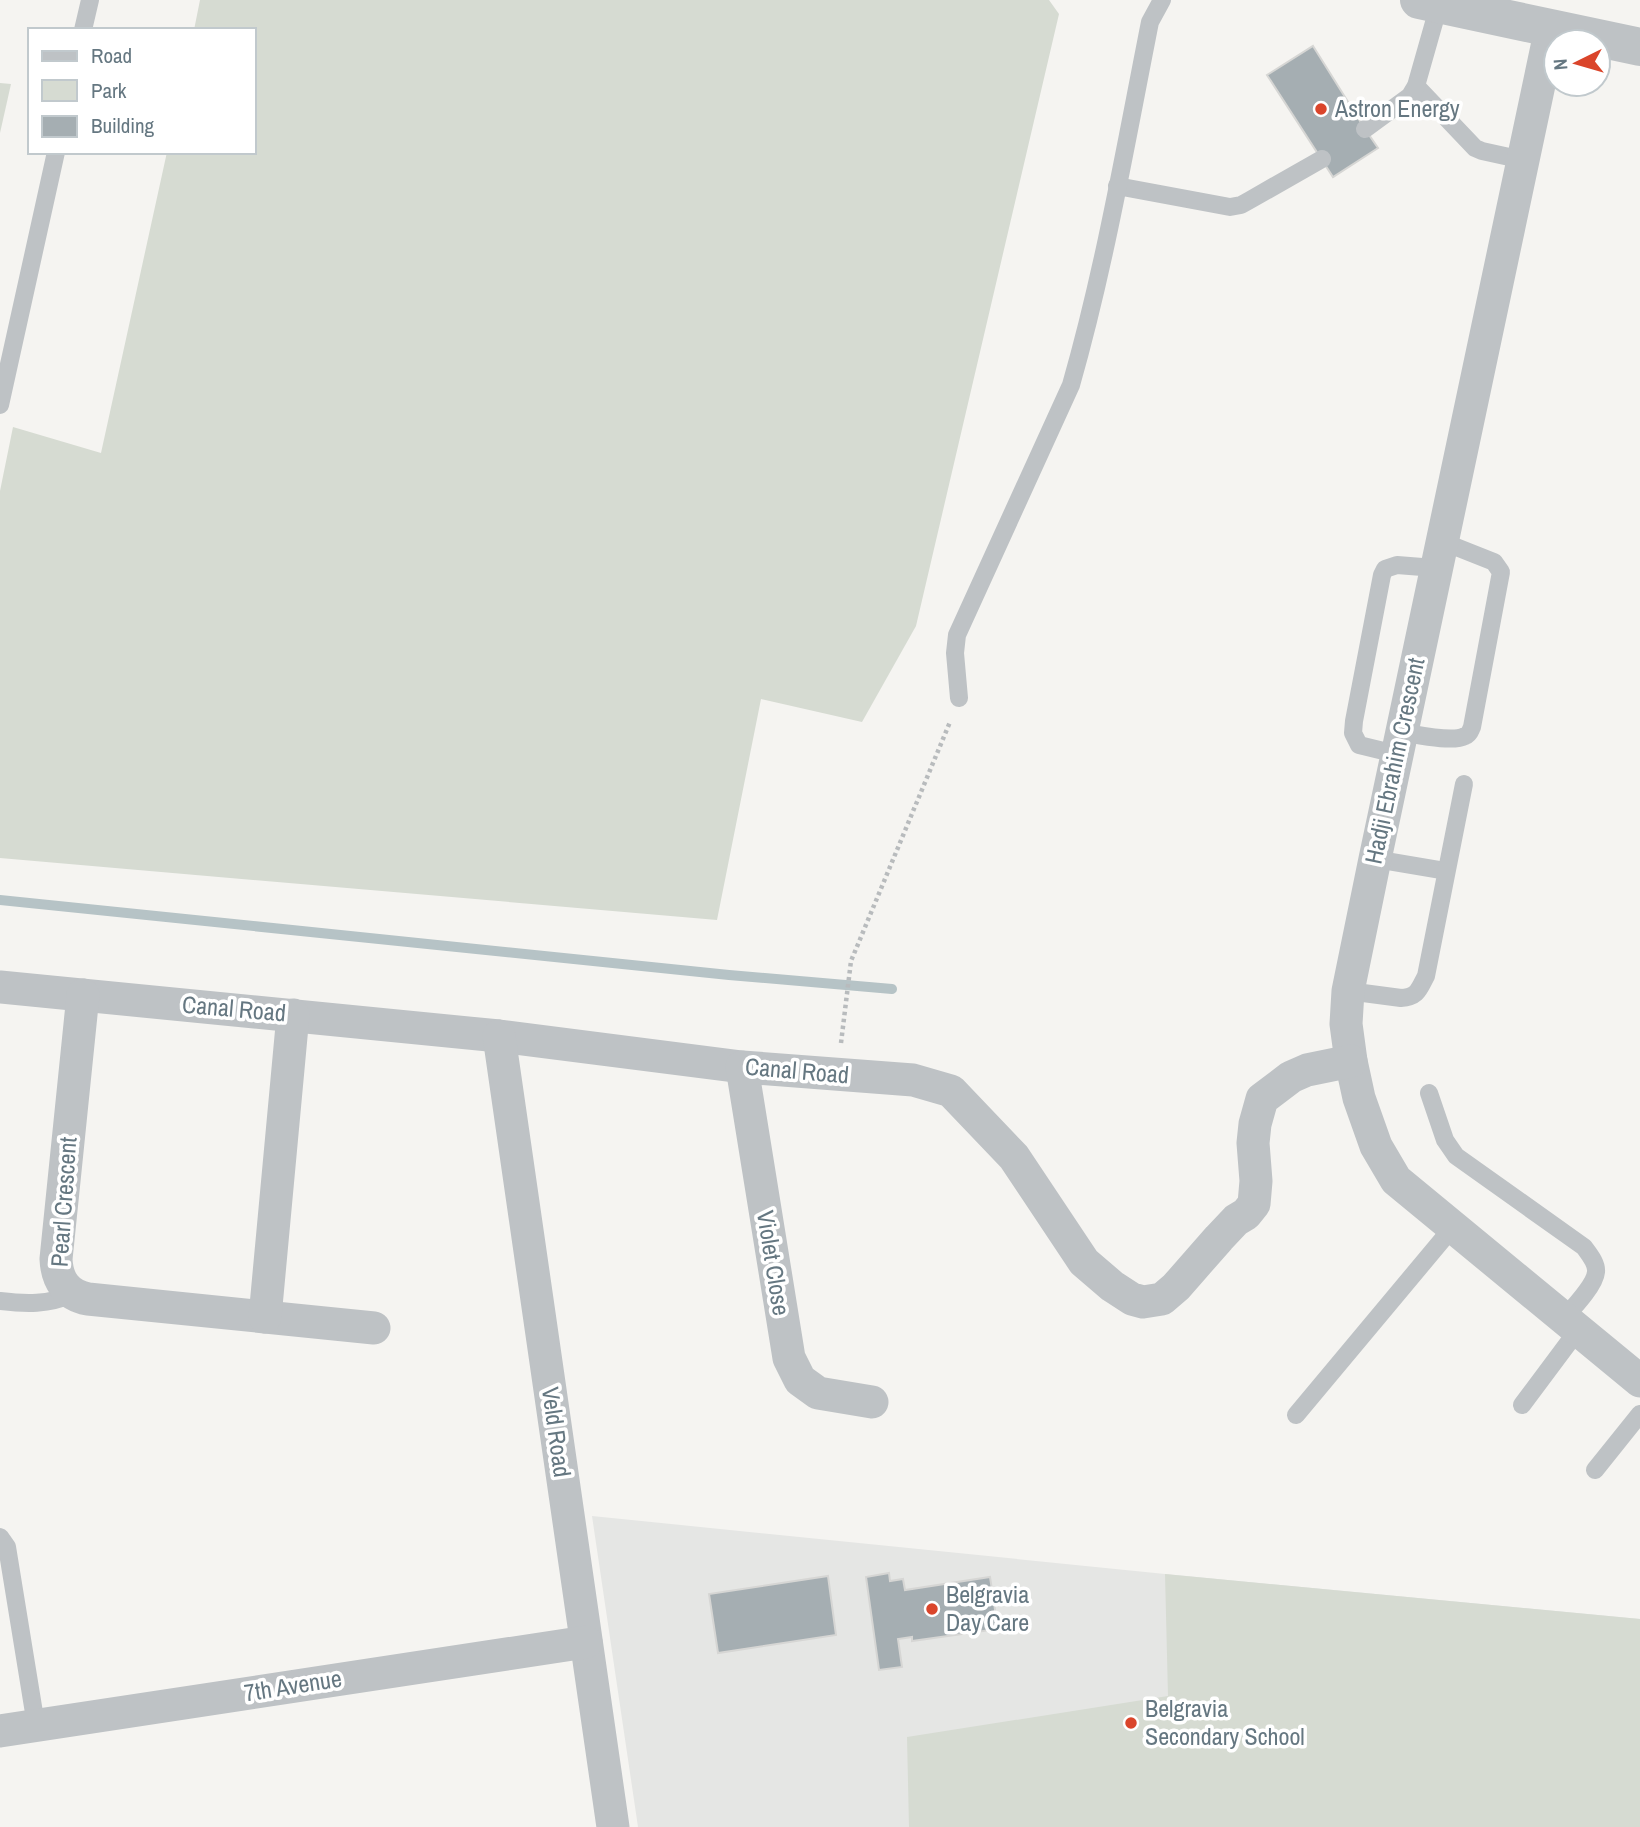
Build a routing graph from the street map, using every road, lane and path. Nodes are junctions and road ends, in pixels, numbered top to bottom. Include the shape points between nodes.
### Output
1 (90, 0) edge
2 (1162, 0) edge
3 (1429, 2) edge
4 (83, 28) edge
5 (1551, 28) edge
6 (1612, 41) edge
7 (1640, 47) edge
8 (1542, 70) edge
9 (1416, 86) junction
10 (1365, 129) dead end
11 (56, 154) edge
12 (1322, 159) dead end
13 (1523, 160) junction
14 (1117, 186) junction
15 (0, 405) edge
16 (1438, 555) junction
17 (959, 698) joint
18 (1398, 743) junction
19 (1464, 784) dead end
20 (1374, 859) junction
21 (1447, 871) junction
22 (0, 988) edge
23 (1348, 991) junction
24 (83, 995) junction
25 (293, 1015) junction
26 (845, 1015) dead end
27 (499, 1036) junction
28 (1351, 1061) junction
29 (742, 1067) junction
30 (1429, 1093) dead end
31 (1453, 1227) junction
32 (72, 1294) junction
33 (0, 1301) edge
34 (265, 1317) junction
35 (1571, 1324) junction
36 (374, 1328) dead end
37 (1640, 1381) edge
38 (872, 1402) dead end
39 (1522, 1405) dead end
40 (1640, 1414) edge
41 (1296, 1415) dead end
42 (1595, 1470) dead end
43 (0, 1537) edge
44 (586, 1642) junction
45 (36, 1725) junction
46 (0, 1731) edge
47 (613, 1827) edge

1 - 4 lane
2 - 14 lane via 1150,22
3 - 5 street
3 - 9 lane
6 - 7 street
8 - 13 street, Hadji Ebrahim Crescent
9 - 10 lane via 1410,96
9 - 13 lane via 1475,148
11 - 15 lane
12 - 14 lane via 1230,207
13 - 16 street, Hadji Ebrahim Crescent
14 - 17 lane via 1071,385 957,635
16 - 18 street, Hadji Ebrahim Crescent
16 - 18 lane via 1385,569 1382,575 1353,733 1359,745
16 - 18 lane via 1494,562 1501,572 1472,727 1459,738
17 - 26 path via 851,961
18 - 20 street, Hadji Ebrahim Crescent
19 - 21 lane
20 - 21 lane
20 - 23 street, Hadji Ebrahim Crescent
21 - 23 lane via 1426,976 1416,994 1401,998
22 - 24 street, Canal Road
23 - 28 street, Hadji Ebrahim Crescent
24 - 25 street, Canal Road
24 - 32 street, Pearl Crescent via 56,1259 59,1280
25 - 27 street, Canal Road
25 - 34 street
27 - 29 street, Canal Road
27 - 44 street, Veld Road
28 - 29 street, Canal Road via 1291,1076 1262,1099 1253,1143 1254,1204 1176,1287 1162,1299 1143,1303 1112,1286 1084,1262 1014,1157 951,1091 913,1080
28 - 31 street, Hadji Ebrahim Crescent via 1376,1146 1396,1181
29 - 38 street, Violet Close via 789,1358 800,1380 818,1393
30 - 35 lane via 1445,1140 1456,1156 1584,1247 1594,1262 1592,1283
31 - 35 street, Hadji Ebrahim Crescent
31 - 41 lane
32 - 33 lane via 45,1303
32 - 34 street, Pearl Crescent
34 - 36 street, Pearl Crescent
35 - 37 street, Hadji Ebrahim Crescent
35 - 39 lane
40 - 42 lane
43 - 45 lane via 7,1547
44 - 45 street, 7th Avenue
44 - 47 street, Veld Road
45 - 46 street, 7th Avenue

